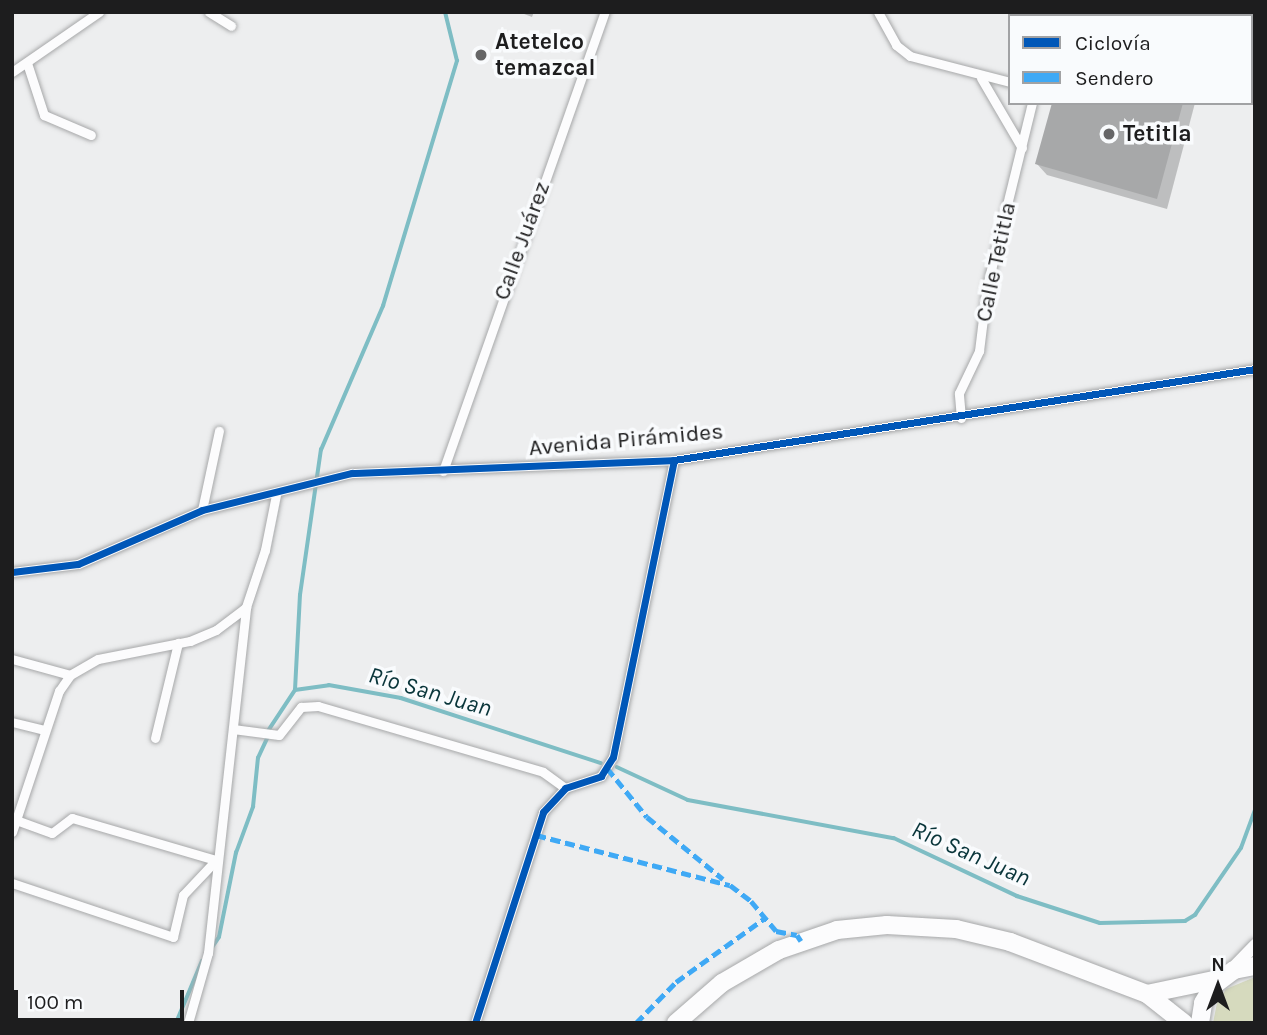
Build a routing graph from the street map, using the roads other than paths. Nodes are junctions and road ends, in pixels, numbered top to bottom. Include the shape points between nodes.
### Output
1 (99, 12) edge
2 (209, 12) edge
3 (605, 12) edge
4 (878, 12) edge
5 (230, 26) dead end
6 (27, 63) junction
7 (12, 72) edge
8 (981, 78) junction
9 (1008, 82) edge
10 (1032, 105) edge
11 (91, 135) dead end
12 (1022, 148) junction
13 (1255, 369) edge
14 (961, 418) junction
15 (219, 431) dead end
16 (674, 460) junction
17 (443, 471) junction
18 (276, 495) junction
19 (202, 510) junction
20 (12, 572) edge
21 (246, 607) junction
22 (178, 643) junction
23 (12, 659) edge
24 (70, 675) junction
25 (12, 722) edge
26 (233, 729) junction
27 (45, 730) junction
28 (155, 738) dead end
29 (565, 788) junction
30 (16, 820) junction
31 (12, 832) edge
32 (216, 860) junction
33 (12, 883) edge
34 (1255, 945) edge
35 (1255, 966) edge
36 (1224, 976) junction
37 (1147, 994) junction
38 (188, 1023) edge
39 (475, 1023) edge
40 (676, 1023) edge
41 (1184, 1023) edge
42 (1200, 1023) edge

1 - 6 street
2 - 5 street
3 - 17 street, Calle Juárez
4 - 8 street via 903,51 922,60 950,63
6 - 7 street
6 - 11 street via 44,115
8 - 9 street
8 - 12 street
10 - 12 street, Calle Tetitla
12 - 14 street, Calle Tetitla via 987,286 979,351 959,393
13 - 14 street, Avenida Pirámides
14 - 16 street, Avenida Pirámides
15 - 19 street
16 - 17 street, Avenida Pirámides
16 - 29 street via 613,757 601,776
17 - 18 street, Avenida Pirámides via 352,473
18 - 19 street, Avenida Pirámides
18 - 21 street via 265,550
19 - 20 street, Avenida Pirámides via 78,564
21 - 22 street via 216,630
21 - 26 street
22 - 24 street via 98,659
22 - 28 street
23 - 24 street
24 - 27 street
25 - 27 street
26 - 29 street via 279,735 301,707 318,706 543,772
26 - 32 street
27 - 30 street
29 - 39 street via 543,812
30 - 31 street
30 - 32 street via 52,833 72,818
32 - 33 street via 183,895 173,937
32 - 38 street via 205,968
34 - 36 main road
35 - 36 highway
36 - 37 highway via 1186,989
36 - 42 highway via 1208,993
37 - 40 highway via 977,933 880,925 824,933 767,956 711,990
37 - 41 highway

